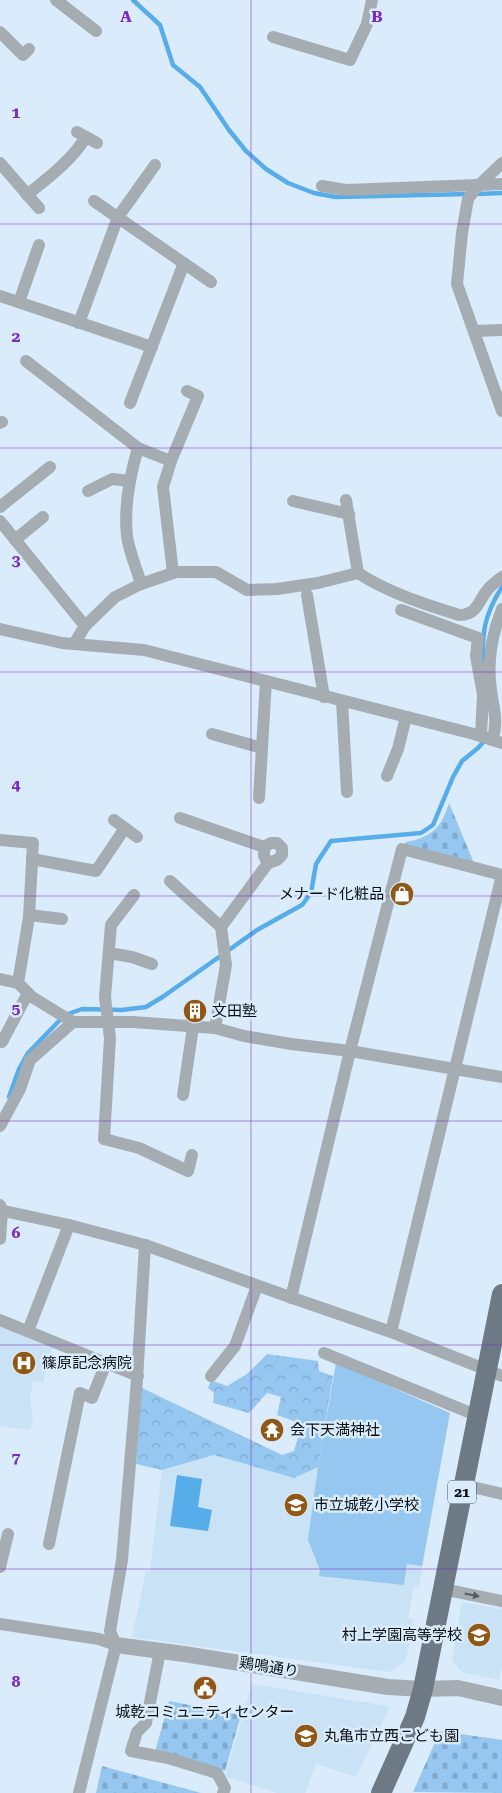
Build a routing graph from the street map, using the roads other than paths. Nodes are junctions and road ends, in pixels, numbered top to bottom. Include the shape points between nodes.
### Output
1 (56, 0) edge
2 (372, 0) edge
3 (95, 26) dead end
4 (2, 27) edge
5 (273, 37) dead end
6 (30, 48) dead end
7 (86, 137) dead end
8 (0, 163) edge
9 (502, 163) edge
10 (155, 165) dead end
11 (412, 174) dead end
12 (344, 176) dead end
13 (502, 184) edge
14 (322, 186) dead end
15 (478, 186) junction
16 (414, 188) junction
17 (341, 189) junction
18 (27, 195) junction
19 (94, 201) dead end
20 (39, 208) dead end
21 (118, 217) junction
22 (39, 245) dead end
23 (184, 263) junction
24 (211, 282) dead end
25 (0, 296) edge
26 (19, 302) junction
27 (79, 323) junction
28 (502, 330) edge
29 (474, 331) junction
30 (152, 347) junction
31 (26, 361) dead end
32 (187, 391) dead end
33 (130, 403) dead end
34 (502, 411) edge
35 (138, 448) junction
36 (171, 461) junction
37 (50, 467) dead end
38 (130, 481) junction
39 (88, 490) dead end
40 (292, 500) dead end
41 (346, 500) dead end
42 (0, 507) edge
43 (349, 514) junction
44 (42, 517) dead end
45 (0, 521) edge
46 (15, 540) junction
47 (173, 573) junction
48 (358, 573) junction
49 (502, 577) edge
50 (141, 584) junction
51 (307, 595) dead end
52 (502, 609) edge
53 (401, 610) dead end
54 (85, 626) junction
55 (0, 629) edge
56 (74, 644) junction
57 (266, 681) junction
58 (324, 697) junction
59 (342, 701) junction
60 (406, 717) junction
61 (212, 734) dead end
62 (492, 740) edge
63 (262, 748) junction
64 (387, 776) dead end
65 (346, 792) dead end
66 (259, 798) dead end
67 (180, 818) dead end
68 (137, 837) dead end
69 (0, 840) edge
70 (264, 847) junction
71 (32, 859) junction
72 (268, 863) junction
73 (502, 875) edge
74 (170, 881) dead end
75 (134, 895) dead end
76 (29, 914) junction
77 (62, 919) dead end
78 (221, 928) junction
79 (109, 953) junction
80 (152, 964) dead end
81 (0, 979) edge
82 (18, 983) junction
83 (28, 993) junction
84 (108, 1016) junction
85 (68, 1019) junction
86 (193, 1027) junction
87 (215, 1028) junction
88 (2, 1042) dead end
89 (350, 1051) junction
90 (455, 1070) junction
91 (502, 1077) edge
92 (183, 1095) dead end
93 (0, 1126) edge
94 (192, 1155) dead end
95 (1, 1209) edge
96 (69, 1225) junction
97 (0, 1239) edge
98 (144, 1245) junction
99 (257, 1286) junction
100 (502, 1294) edge
101 (291, 1298) junction
102 (0, 1320) edge
103 (28, 1331) junction
104 (391, 1332) junction
105 (324, 1352) dead end
106 (106, 1363) junction
107 (495, 1373) edge
108 (138, 1376) junction
109 (211, 1376) dead end
110 (478, 1416) junction
111 (464, 1485) junction
112 (502, 1494) edge
113 (8, 1534) dead end
114 (48, 1544) dead end
115 (0, 1567) edge
116 (443, 1589) junction
117 (502, 1601) edge
118 (0, 1624) edge
119 (116, 1645) junction
120 (160, 1651) junction
121 (423, 1689) junction
122 (502, 1698) edge
123 (79, 1793) edge
124 (224, 1793) edge
125 (381, 1793) edge

1 - 3 street
2 - 5 street via 367,24 350,60
4 - 6 street via 23,55
7 - 18 street via 60,168
8 - 18 street
9 - 15 street
10 - 21 street via 141,175
11 - 16 street
12 - 17 street
13 - 15 street
14 - 17 street
15 - 16 street
15 - 29 street via 468,199 457,284
16 - 17 street
18 - 20 street
19 - 21 street
21 - 23 street
21 - 27 street
22 - 26 street
23 - 24 street
23 - 30 street
25 - 26 street
26 - 27 street
27 - 30 street
28 - 29 street
29 - 34 street
30 - 33 street
31 - 35 street via 66,400 117,424
32 - 36 street via 198,396
35 - 36 street
35 - 38 street
36 - 47 street via 163,487
37 - 42 street
38 - 39 street via 112,479
38 - 50 street via 127,536
40 - 43 street
41 - 43 street
43 - 48 street
44 - 46 street
45 - 46 street
46 - 54 street
47 - 48 street via 216,572 247,590 318,583
47 - 50 street
48 - 49 street via 416,601 459,615 472,612 488,588
50 - 54 street via 115,598
51 - 58 street
52 - 62 street via 489,665 496,718
53 - 62 street via 478,638 476,656
54 - 56 street
55 - 56 street
56 - 57 street via 144,650
57 - 58 street
57 - 63 street
58 - 59 street
59 - 60 street
59 - 65 street
60 - 62 street
60 - 64 street
61 - 63 street
63 - 66 street
67 - 70 street
68 - 71 street via 119,824 96,870
69 - 71 street via 33,843
70 - 72 street
70 - 72 street via 277,843 282,848 282,855
71 - 76 street
72 - 78 street
73 - 89 street via 402,849
73 - 90 street
74 - 78 street
75 - 79 street via 111,924
76 - 77 street
76 - 82 street
78 - 87 street via 225,962
79 - 80 street
79 - 84 street via 105,997
81 - 82 street
82 - 83 street
83 - 85 street
83 - 88 street
84 - 85 street
84 - 86 street
84 - 94 street via 110,1038 104,1139 139,1148 188,1171
85 - 93 street via 30,1060 20,1089
86 - 87 street
86 - 92 street
87 - 89 street via 263,1040
89 - 90 street
89 - 101 street
90 - 91 street
90 - 104 street
95 - 96 street
95 - 97 street
96 - 98 street
96 - 103 street
98 - 99 street
98 - 108 street
99 - 101 street
99 - 109 street via 235,1346
100 - 107 main road, 21
101 - 104 street
102 - 103 street
103 - 106 street
104 - 107 street
105 - 110 street
106 - 108 street
106 - 114 street via 92,1398 80,1393
107 - 110 main road, 21
108 - 119 street via 122,1564 110,1631
110 - 111 main road, 21
111 - 112 street
111 - 116 main road, 21
113 - 115 street
116 -> 117 street
116 - 121 main road, 21
118 - 119 street via 99,1639
119 - 120 street, 鶏鳴通り
119 - 123 street
120 - 121 street, 鶏鳴通り via 388,1687
120 - 124 street via 146,1723 137,1732 131,1751 218,1772
121 - 122 street, 鶏鳴通り via 458,1688
121 - 125 main road, 21 via 415,1718

